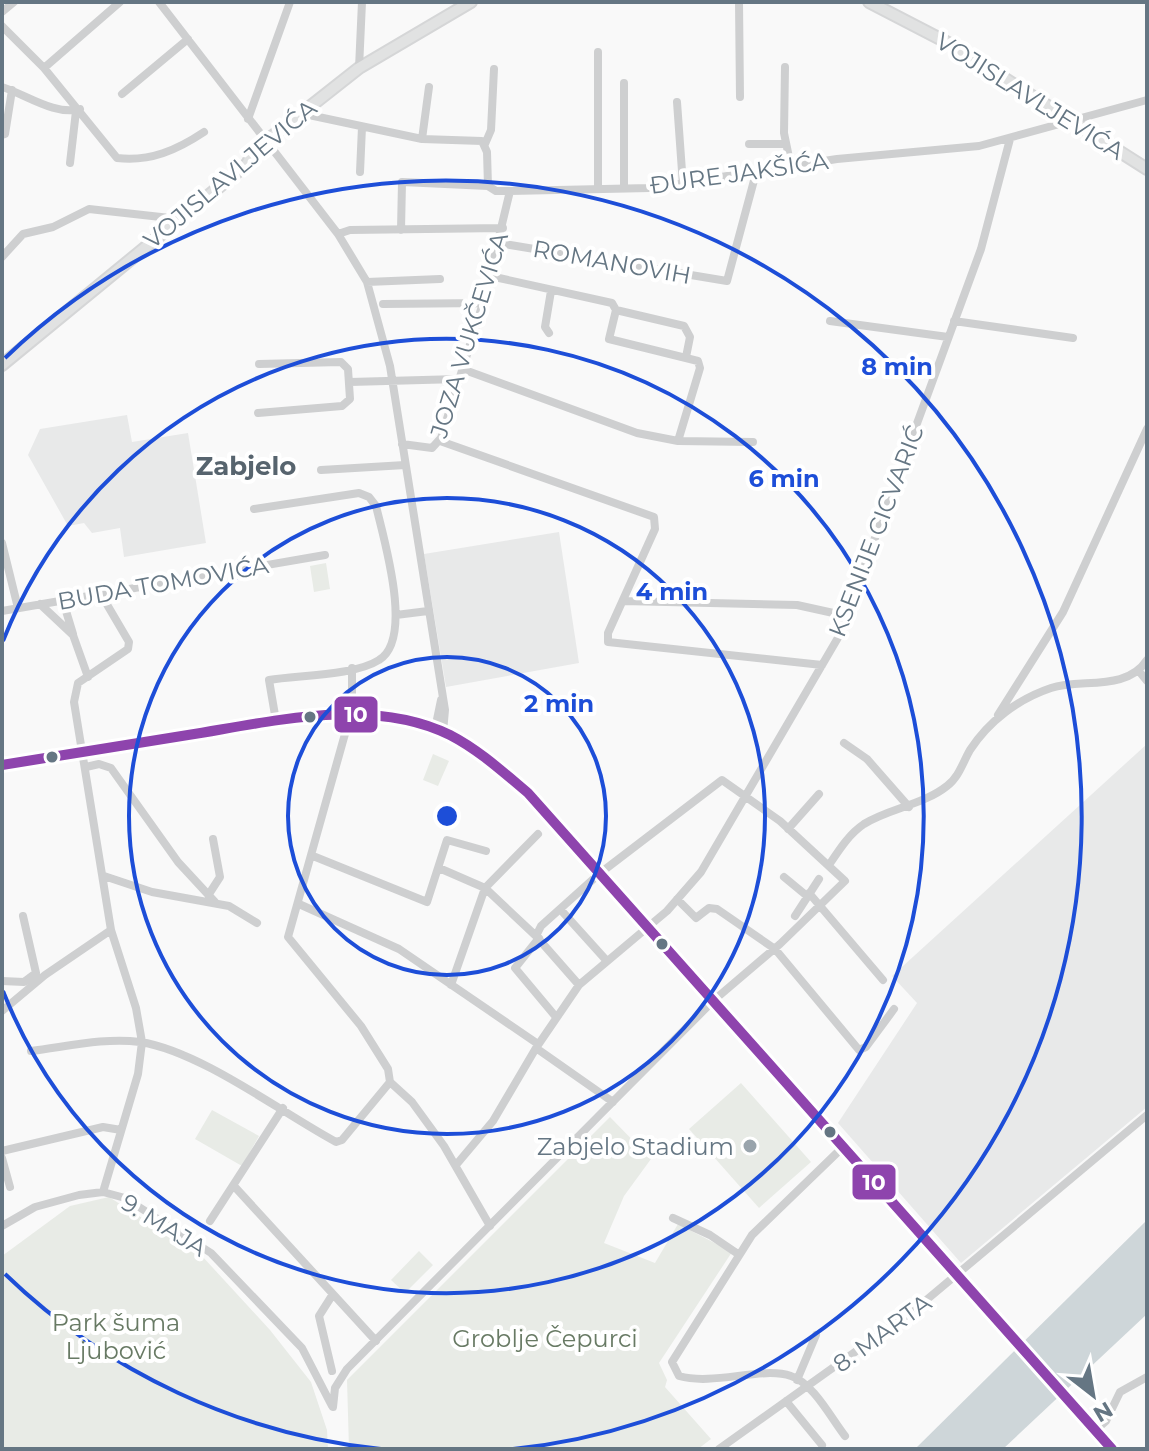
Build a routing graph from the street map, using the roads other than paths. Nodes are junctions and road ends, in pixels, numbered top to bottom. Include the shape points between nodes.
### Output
1 (14, 2) edge
2 (120, 2) edge
3 (159, 2) edge
4 (290, 2) edge
5 (362, 2) edge
6 (471, 2) edge
7 (739, 2) edge
8 (869, 2) edge
9 (457, 5) edge
10 (2, 12) edge
11 (2, 26) edge
12 (188, 39) junction
13 (598, 52) dead end
14 (785, 67) dead end
15 (44, 68) junction
16 (359, 68) junction
17 (494, 69) dead end
18 (624, 83) dead end
19 (2, 87) edge
20 (429, 87) dead end
21 (12, 90) junction
22 (122, 94) dead end
23 (740, 97) dead end
24 (1147, 100) edge
25 (677, 102) dead end
26 (78, 110) junction
27 (303, 111) junction
28 (248, 119) junction
29 (1074, 122) junction
30 (362, 127) junction
31 (204, 132) dead end
32 (2, 135) edge
33 (422, 139) junction
34 (1010, 139) junction
35 (266, 142) junction
36 (485, 144) junction
37 (749, 144) dead end
38 (786, 144) junction
39 (70, 163) dead end
40 (791, 167) junction
41 (1147, 169) edge
42 (360, 172) dead end
43 (756, 173) junction
44 (683, 185) junction
45 (488, 186) junction
46 (624, 187) junction
47 (598, 188) junction
48 (510, 191) junction
49 (179, 219) junction
50 (503, 228) junction
51 (401, 230) junction
52 (338, 234) junction
53 (498, 243) junction
54 (2, 257) edge
55 (490, 276) junction
56 (440, 279) dead end
57 (367, 282) junction
58 (551, 291) junction
59 (483, 303) junction
60 (383, 304) dead end
61 (616, 310) junction
62 (830, 321) dead end
63 (954, 321) junction
64 (549, 333) dead end
65 (948, 337) junction
66 (1073, 338) dead end
67 (686, 357) junction
68 (259, 364) dead end
69 (2, 365) edge
70 (462, 369) junction
71 (459, 379) junction
72 (392, 380) junction
73 (350, 382) junction
74 (258, 413) dead end
75 (1147, 429) edge
76 (1145, 440) edge
77 (440, 441) junction
78 (678, 441) junction
79 (753, 442) dead end
80 (402, 444) junction
81 (405, 465) junction
82 (321, 470) dead end
83 (254, 509) dead end
84 (2, 543) edge
85 (325, 555) dead end
86 (102, 596) junction
87 (63, 601) junction
88 (623, 601) junction
89 (40, 604) junction
90 (18, 608) junction
91 (2, 611) edge
92 (428, 611) junction
93 (396, 615) junction
94 (847, 616) junction
95 (73, 635) junction
96 (1147, 660) edge
97 (822, 665) junction
98 (352, 668) junction
99 (1138, 670) junction
100 (88, 677) junction
101 (1147, 681) edge
102 (350, 714) junction
103 (276, 721) junction
104 (994, 723) junction
105 (439, 731) junction
106 (844, 743) dead end
107 (84, 752) junction
108 (2, 765) edge
109 (86, 767) junction
110 (819, 794) dead end
111 (744, 795) junction
112 (909, 807) junction
113 (788, 829) junction
114 (538, 834) dead end
115 (213, 839) dead end
116 (486, 851) dead end
117 (313, 856) junction
118 (829, 865) junction
119 (439, 868) junction
120 (599, 874) junction
121 (104, 876) junction
122 (784, 877) dead end
123 (819, 879) dead end
124 (195, 883) junction
125 (485, 888) junction
126 (808, 895) junction
127 (186, 898) junction
128 (212, 898) junction
129 (677, 899) junction
130 (299, 904) junction
131 (821, 905) junction
132 (560, 909) junction
133 (23, 916) dead end
134 (795, 916) dead end
135 (257, 923) dead end
136 (647, 928) junction
137 (111, 930) junction
138 (538, 937) junction
139 (775, 949) junction
140 (606, 960) junction
141 (39, 975) junction
142 (883, 980) dead end
143 (2, 981) edge
144 (451, 985) junction
145 (579, 985) junction
146 (713, 1001) junction
147 (894, 1009) dead end
148 (2, 1011) edge
149 (556, 1017) junction
150 (142, 1042) junction
151 (537, 1046) junction
152 (31, 1051) dead end
153 (390, 1082) junction
154 (613, 1102) junction
155 (283, 1108) junction
156 (1147, 1115) edge
157 (121, 1130) junction
158 (843, 1147) junction
159 (2, 1151) edge
160 (2, 1158) edge
161 (456, 1165) junction
162 (234, 1186) junction
163 (10, 1187) dead end
164 (103, 1192) junction
165 (673, 1218) dead end
166 (210, 1221) dead end
167 (2, 1226) edge
168 (490, 1226) junction
169 (738, 1254) junction
170 (958, 1275) junction
171 (333, 1294) junction
172 (816, 1335) dead end
173 (376, 1341) junction
174 (332, 1371) dead end
175 (1147, 1377) edge
176 (797, 1380) junction
177 (339, 1381) junction
178 (322, 1383) junction
179 (806, 1387) junction
180 (786, 1401) junction
181 (1097, 1429) junction
182 (845, 1436) dead end
183 (822, 1445) dead end
184 (719, 1449) edge
185 (1112, 1449) edge

1 - 10 street
2 - 15 street
3 - 12 street
4 - 28 street
5 - 16 street
6 - 9 main road, VOJISLAVLJEVIĆA
7 - 23 street
8 - 29 main road, VOJISLAVLJEVIĆA via 952,45
9 - 16 main road, VOJISLAVLJEVIĆA
11 - 15 street
12 - 22 street
12 - 28 street
13 - 47 street
14 - 38 street
15 - 26 street
16 - 27 main road, VOJISLAVLJEVIĆA
17 - 36 street via 491,130
18 - 46 street
19 - 21 street
20 - 33 street
21 - 26 street
21 - 32 street
24 - 29 street, ĐURE JAKŠIĆA
25 - 44 street
26 - 31 street via 117,158 154,156
26 - 39 street
27 - 30 street
27 - 35 main road, VOJISLAVLJEVIĆA
28 - 35 street
29 - 34 street, ĐURE JAKŠIĆA
29 - 41 main road, VOJISLAVLJEVIĆA
30 - 33 street
30 - 42 street
33 - 36 street
34 - 40 street, ĐURE JAKŠIĆA
34 - 63 street, KSENIJE CICVARIĆ via 986,231
35 - 49 main road, VOJISLAVLJEVIĆA
35 - 52 street
36 - 45 street
37 - 38 street
38 - 40 street
40 - 43 street, ĐURE JAKŠIĆA
43 - 44 street, ĐURE JAKŠIĆA
43 - 53 street, ROMANOVIH via 727,281
44 - 46 street, ĐURE JAKŠIĆA
45 - 48 street, ĐURE JAKŠIĆA
45 - 51 street, ĐURE JAKŠIĆA via 402,182
46 - 47 street, ĐURE JAKŠIĆA
47 - 48 street, ĐURE JAKŠIĆA
48 - 50 street, JOZA VUKČEVIĆA
49 - 54 street via 89,209 53,227 23,234
49 - 69 main road, VOJISLAVLJEVIĆA
50 - 51 street
50 - 53 street, JOZA VUKČEVIĆA
51 - 52 street
52 - 57 street
53 - 55 street, JOZA VUKČEVIĆA
55 - 58 street
55 - 59 street, JOZA VUKČEVIĆA
56 - 57 street
57 - 72 street
58 - 61 street via 612,303
58 - 64 street via 545,327
59 - 60 street
59 - 70 street, JOZA VUKČEVIĆA
61 - 67 street via 684,326 690,337
61 - 67 street via 609,339
62 - 65 street
63 - 65 street, KSENIJE CICVARIĆ
63 - 66 street
65 - 94 street, KSENIJE CICVARIĆ
67 - 78 street via 698,361 700,368
68 - 73 street via 341,362
70 - 71 street, JOZA VUKČEVIĆA
70 - 78 street via 637,433
71 - 72 street
71 - 77 street, JOZA VUKČEVIĆA
72 - 73 street
72 - 80 street
73 - 74 street via 345,406
75 - 76 street
76 - 104 street via 1063,612
77 - 80 street, JOZA VUKČEVIĆA via 430,449
77 - 88 street via 652,514 655,529
78 - 79 street
80 - 81 street
81 - 82 street
81 - 92 street
83 - 93 street via 359,493 369,497 376,506
84 - 90 street
85 - 86 street, BUDA TOMOVIĆA
86 - 87 street, BUDA TOMOVIĆA
86 - 100 street via 128,649
87 - 89 street, BUDA TOMOVIĆA
87 - 95 street
88 - 94 street via 797,605
88 - 97 street via 607,638 613,643
89 - 90 street, BUDA TOMOVIĆA
89 - 95 street
90 - 91 street, BUDA TOMOVIĆA
92 - 93 street
92 - 105 street via 446,719
93 - 98 street via 396,638 387,654
94 - 97 street, KSENIJE CICVARIĆ
95 - 100 street
96 - 99 street
97 - 111 street, KSENIJE CICVARIĆ
98 - 102 street
98 - 103 street via 269,680
99 - 101 street
99 - 104 street via 1100,684 1052,688 1026,699
100 - 107 street via 74,693
102 - 103 street
102 - 105 street
102 - 117 street
103 - 107 street
104 - 112 street via 948,786
105 - 120 street via 511,778
106 - 112 street via 867,759
107 - 108 street
107 - 109 street
109 - 121 street
109 - 124 street via 111,768
110 - 113 street
111 - 113 street
111 - 120 street via 722,780
111 - 129 street, KSENIJE CICVARIĆ via 701,872
112 - 118 street via 857,829
113 - 118 street
114 - 125 street
115 - 128 street via 220,877
116 - 119 street via 447,840
117 - 119 street via 427,902
117 - 130 street
118 - 131 street via 845,884
119 - 125 street
120 - 132 street
120 - 136 street
121 - 127 street
121 - 137 street
122 - 126 street
123 - 126 street
124 - 127 street
124 - 128 street
125 - 138 street
125 - 144 street
126 - 131 street
126 - 134 street
127 - 128 street
128 - 135 street
129 - 136 street, KSENIJE CICVARIĆ
129 - 139 street via 696,918 709,908 717,909
130 - 144 street via 392,945
130 - 153 street via 288,940 361,1026 388,1069
131 - 139 street
131 - 142 street
132 - 138 street via 537,930
132 - 140 street
133 - 141 street
136 - 140 street, KSENIJE CICVARIĆ
136 - 146 street
137 - 141 street
137 - 150 street
138 - 145 street
138 - 149 street via 515,968
139 - 146 street
139 - 147 street via 859,1050
140 - 145 street
141 - 143 street via 24,982
141 - 148 street
144 - 151 street
145 - 149 street
146 - 154 street
146 - 158 street
149 - 151 street
150 - 152 street
150 - 155 street
150 - 157 street
151 - 154 street
151 - 161 street via 493,1121
153 - 155 street via 340,1142
153 - 161 street via 412,1102
154 - 168 street
155 - 162 street
156 - 170 street, 8. MARTA
157 - 159 street via 103,1127
157 - 164 street
158 - 169 street via 782,1203
158 - 170 street
160 - 163 street
161 - 168 street
162 - 166 street
162 - 171 street
164 - 167 street, 9. MAJA via 40,1205
164 - 178 street, 9. MAJA via 125,1198 211,1253 295,1339
165 - 169 street
168 - 173 street
169 - 176 street via 672,1365 679,1376 698,1381 788,1375
170 - 179 street, 8. MARTA
170 - 181 street
171 - 173 street
171 - 174 street via 319,1316
172 - 176 street
173 - 177 street
175 - 181 street via 1123,1389
176 - 179 street
177 - 178 street
177 - 178 street via 333,1407
179 - 180 street, 8. MARTA
179 - 182 street
180 - 183 street
180 - 184 street, 8. MARTA
181 - 185 street

